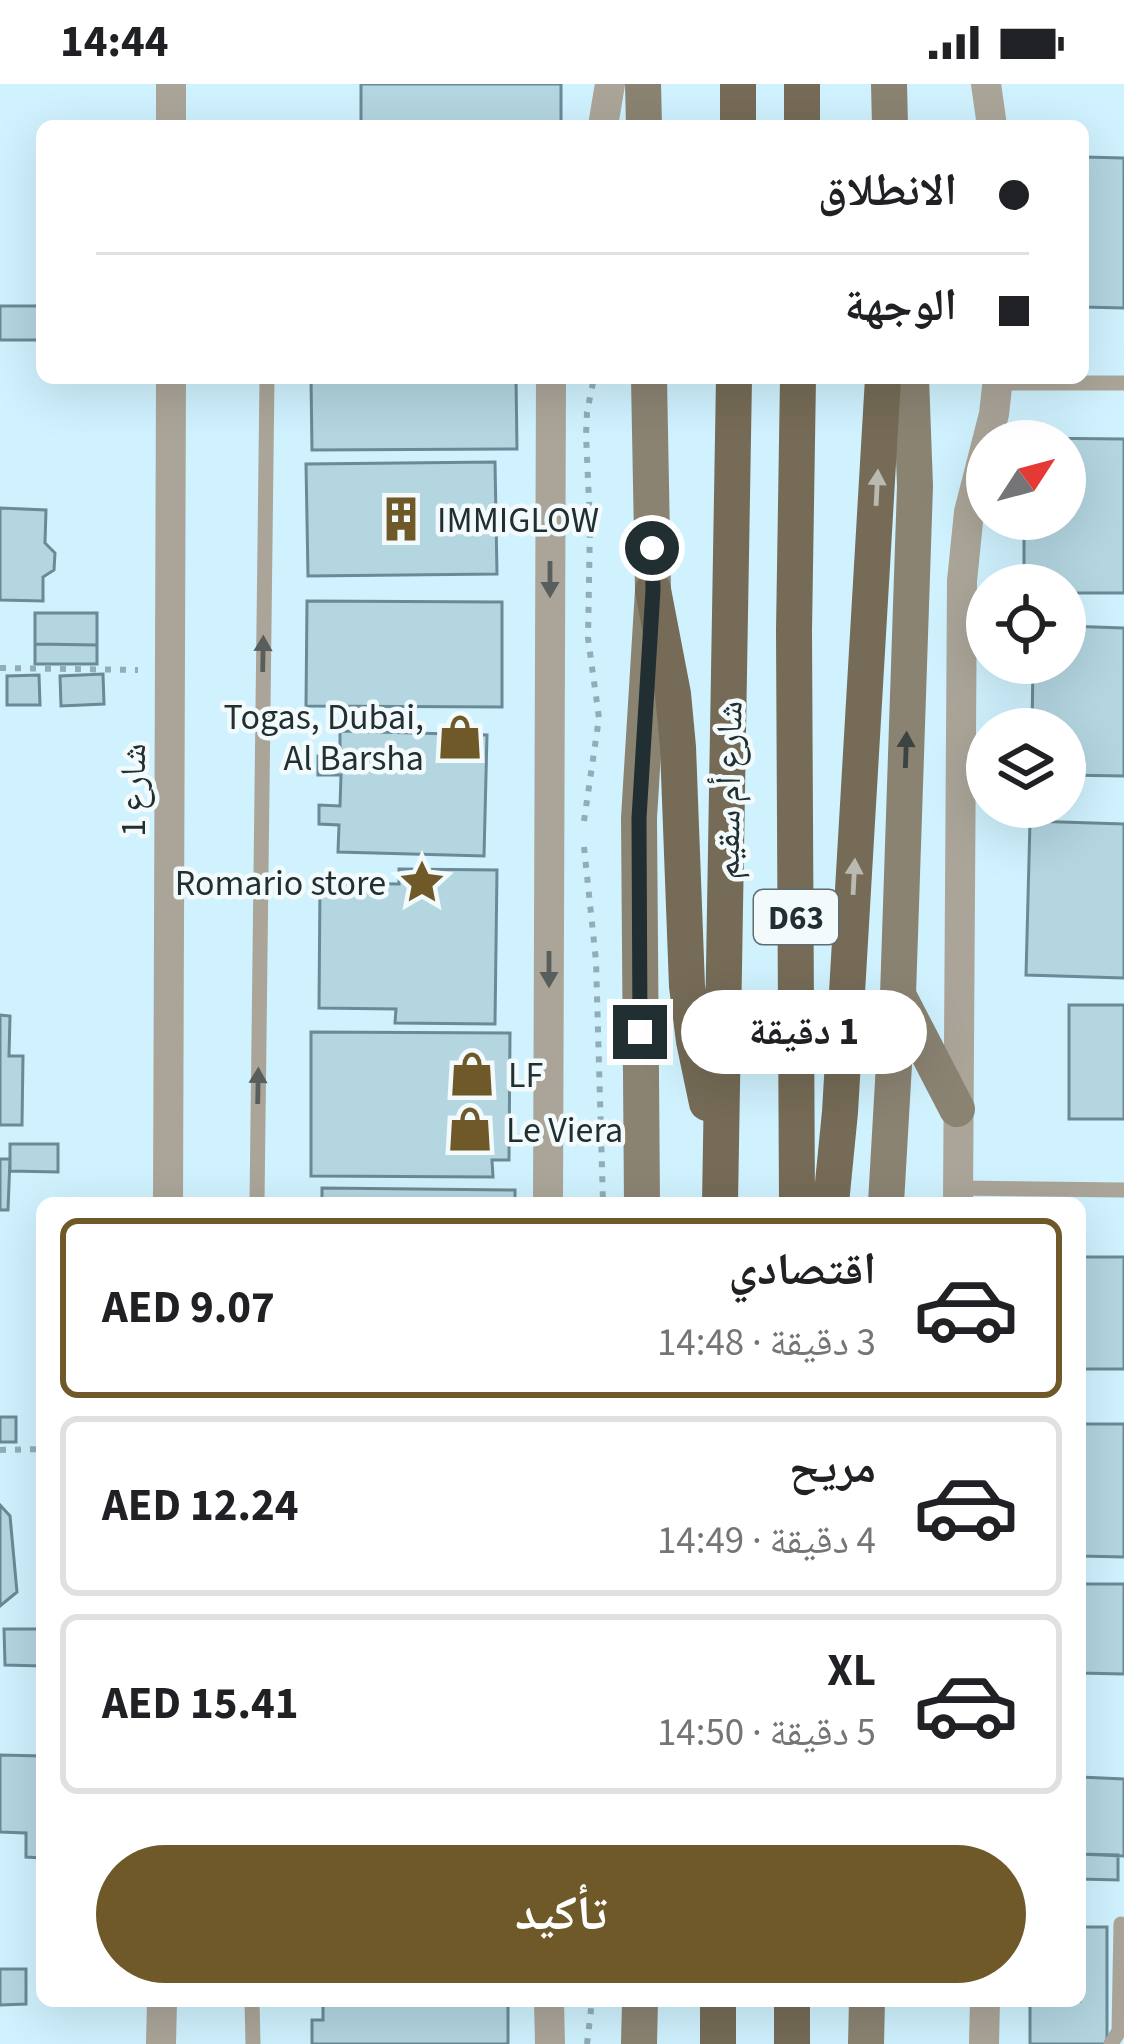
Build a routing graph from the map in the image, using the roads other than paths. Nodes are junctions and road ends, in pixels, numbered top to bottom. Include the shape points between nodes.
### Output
1 (171, 84) edge
2 (610, 84) edge
3 (644, 84) edge
4 (738, 84) edge
5 (802, 84) edge
6 (890, 84) edge
7 (986, 84) edge
8 (171, 120) edge
9 (604, 120) edge
10 (644, 120) edge
11 (738, 120) edge
12 (802, 120) edge
13 (890, 120) edge
14 (991, 120) edge
15 (1089, 382) edge
16 (1124, 383) edge
17 (171, 384) edge
18 (267, 384) edge
19 (551, 384) edge
20 (649, 384) edge
21 (734, 384) edge
22 (798, 384) edge
23 (884, 384) edge
24 (911, 384) edge
25 (998, 384) edge
26 (653, 590) junction
27 (898, 995) junction
28 (957, 1109) junction
29 (721, 1147) junction
30 (1124, 1190) edge
31 (958, 1196) edge
32 (168, 1197) edge
33 (257, 1197) edge
34 (548, 1197) edge
35 (642, 1197) edge
36 (720, 1197) edge
37 (797, 1197) edge
38 (832, 1197) edge
39 (886, 1197) edge
40 (1121, 1924) edge
41 (162, 2007) edge
42 (252, 2007) edge
43 (549, 2007) edge
44 (640, 2007) edge
45 (718, 2007) edge
46 (792, 2007) edge
47 (866, 2007) edge
48 (985, 2007) edge
49 (161, 2044) edge
50 (253, 2044) edge
51 (550, 2044) edge
52 (639, 2044) edge
53 (718, 2044) edge
54 (792, 2044) edge
55 (866, 2044) edge
56 (984, 2044) edge
57 (1111, 2044) edge

1 - 8 street
2 - 9 street
3 - 10 main road
4 - 11 main road
5 - 12 main road
6 - 13 main road
7 - 14 street
15 - 16 lane
17 - 32 street, شارع 1
33 -> 18 lane
19 -> 34 street
20 - 26 main road
21 - 29 main road, شارع أم سقيم / D63
22 - 37 main road, شارع أم سقيم / D63
38 -> 23 main road
27 -> 24 main road
25 - 28 street via 962,581
26 - 29 main road via 676,729 687,986
26 - 35 main road via 639,818
27 - 28 main road
27 - 39 main road
28 - 31 street
29 - 36 main road, شارع أم سقيم / D63
30 - 31 lane
40 - 57 lane via 1119,2031
41 - 49 street
42 - 50 lane
43 - 51 street
44 - 52 main road
45 - 53 main road
46 - 54 main road
47 - 55 main road
48 - 56 street

